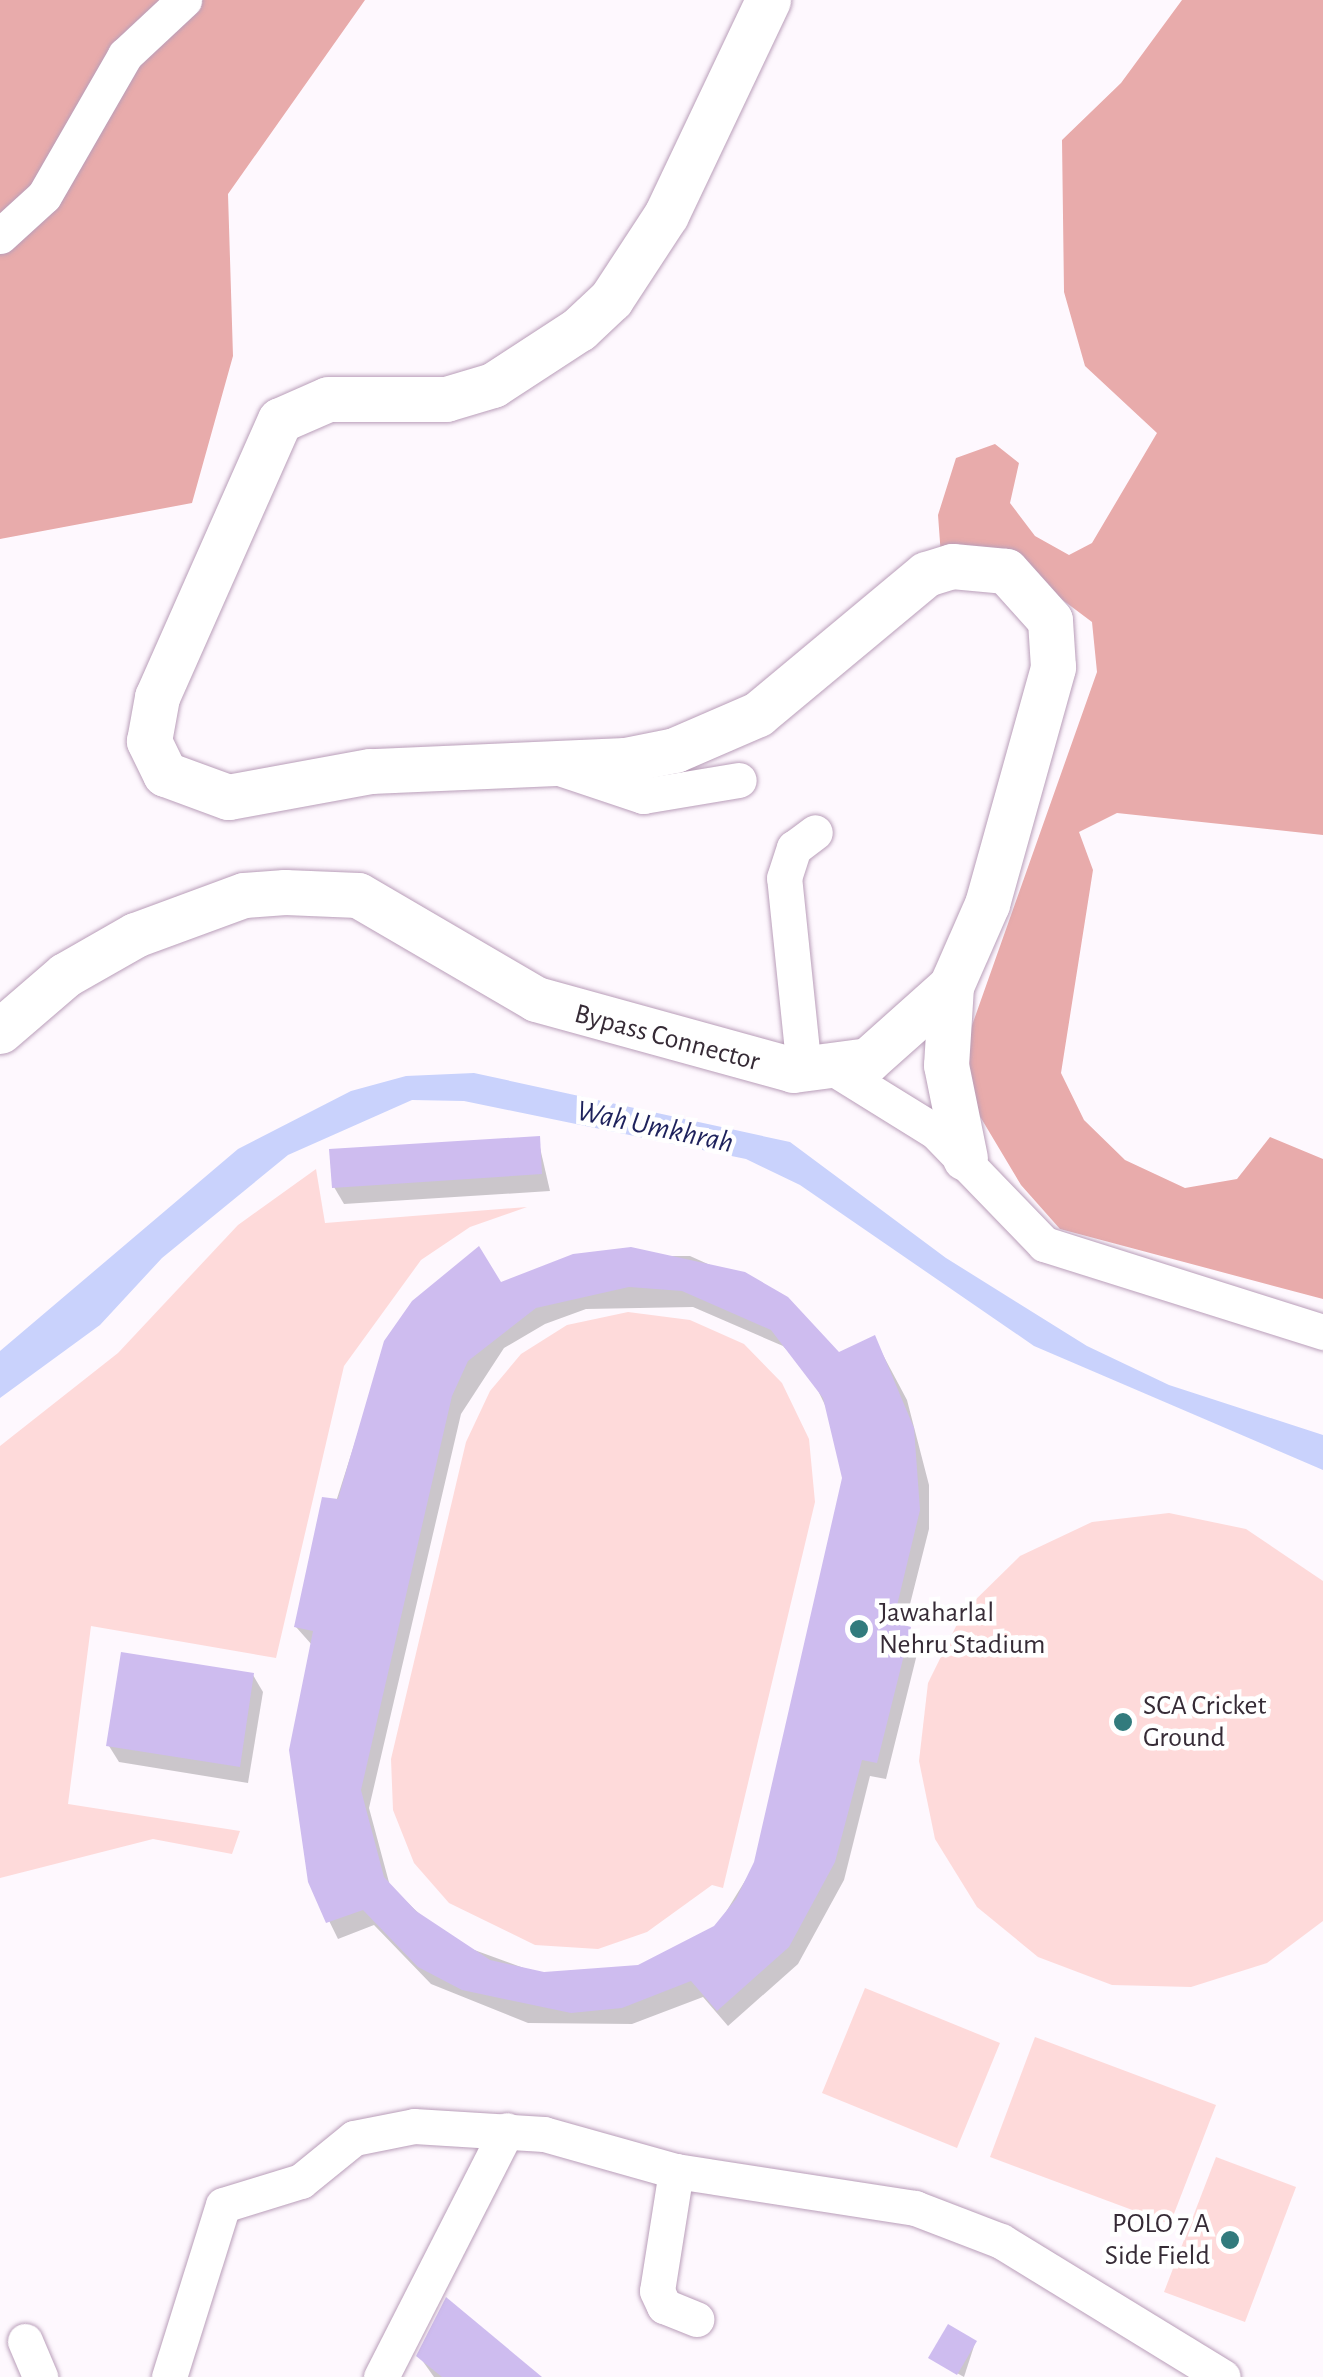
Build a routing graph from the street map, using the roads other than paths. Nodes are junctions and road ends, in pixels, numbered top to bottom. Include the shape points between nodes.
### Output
1 (184, 0) edge
2 (768, 0) edge
3 (0, 236) edge
4 (555, 766) junction
5 (739, 780) dead end
6 (815, 832) dead end
7 (951, 986) junction
8 (0, 1031) edge
9 (820, 1070) junction
10 (965, 1158) junction
11 (1323, 1332) edge
12 (507, 2130) junction
13 (676, 2171) junction
14 (696, 2318) dead end
15 (25, 2341) dead end
16 (40, 2377) edge
17 (169, 2377) edge
18 (382, 2377) edge
19 (1223, 2377) edge

1 - 3 street via 125,56 44,196
2 - 4 main road via 666,216 611,300 579,329 493,385 430,400 328,400 280,420 149,722 166,774 228,797 370,771
4 - 5 street via 643,796
4 - 7 main road via 658,754 720,732 798,684 926,574 952,566 1006,572 1045,611 1053,667 987,904
6 - 9 street via 794,848 784,878
7 - 9 main road via 895,1043
7 - 10 main road via 946,1065
8 - 9 main road, Bypass Connector via 64,975 165,921 244,896 324,891 404,915 576,1016
9 - 10 street, Bypass Connector
10 - 11 street, Bypass Connector via 1023,1226 1080,1262
12 - 13 street
12 - 17 street via 378,2128 301,2181 223,2205
12 - 18 street
13 - 14 street via 657,2291 664,2306
13 - 19 street via 961,2222
15 - 16 street

